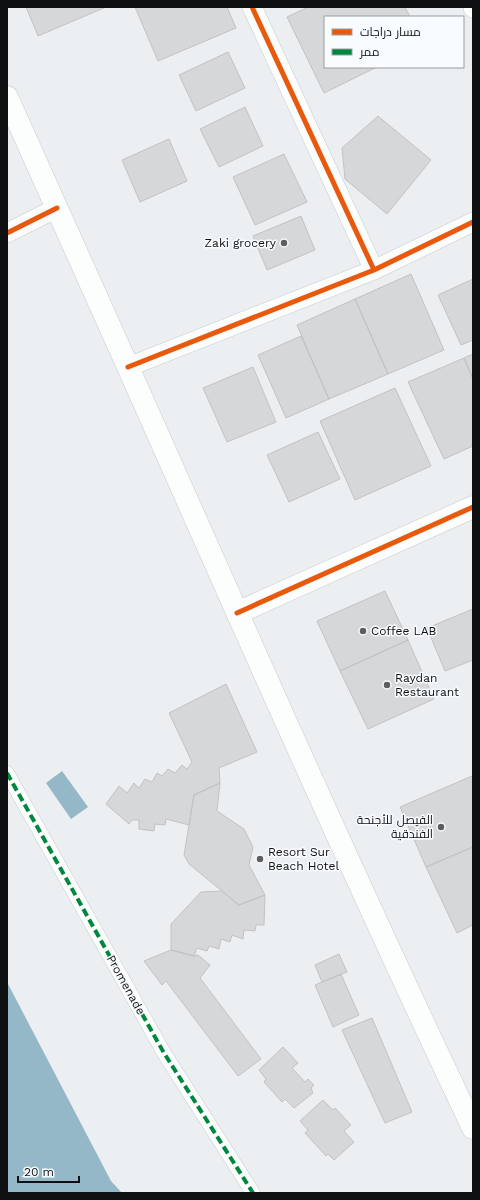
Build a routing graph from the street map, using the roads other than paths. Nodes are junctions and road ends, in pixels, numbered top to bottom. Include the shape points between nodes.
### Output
1 (252, 7) edge
2 (7, 97) edge
3 (57, 208) junction
4 (473, 222) edge
5 (7, 233) edge
6 (374, 270) junction
7 (128, 367) junction
8 (473, 507) edge
9 (237, 614) junction
10 (7, 773) edge
11 (473, 1128) edge
12 (253, 1193) edge

1 - 6 street
2 - 3 main road
3 - 5 street
3 - 7 main road
4 - 6 street
6 - 7 street
7 - 9 main road
8 - 9 main road
9 - 11 main road
10 - 12 street, Promenade via 164,1053

